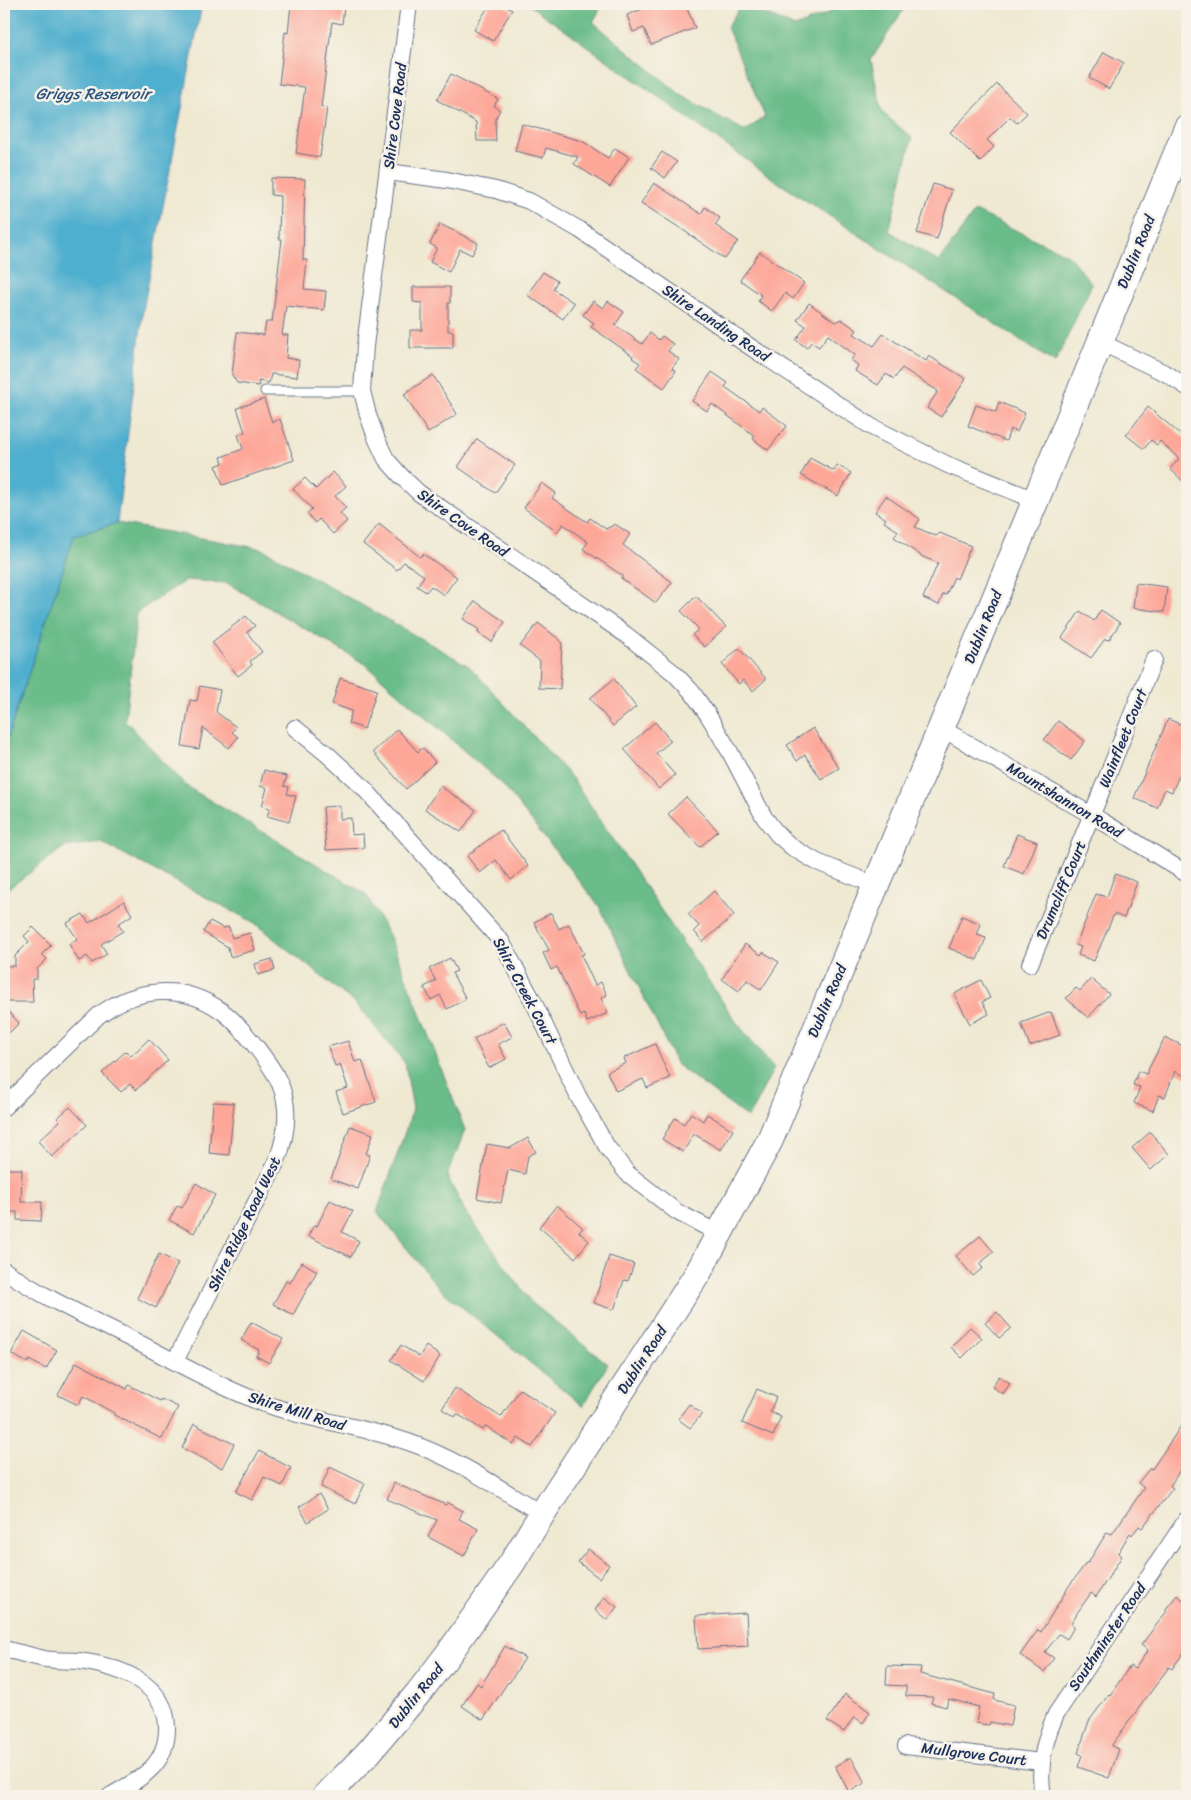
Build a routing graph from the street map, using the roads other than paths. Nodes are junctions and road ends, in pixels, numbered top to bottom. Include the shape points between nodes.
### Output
1 (409, 4) edge
2 (1187, 128) edge
3 (388, 172) junction
4 (1100, 342) junction
5 (1187, 387) edge
6 (264, 391) dead end
7 (362, 391) junction
8 (1035, 500) junction
9 (1154, 660) dead end
10 (295, 728) dead end
11 (941, 728) junction
12 (1092, 816) junction
13 (1187, 874) edge
14 (876, 885) junction
15 (1030, 964) dead end
16 (4, 1107) edge
17 (720, 1234) junction
18 (4, 1270) edge
19 (175, 1361) junction
20 (542, 1514) junction
21 (1187, 1519) edge
22 (4, 1649) edge
23 (906, 1746) dead end
24 (1041, 1762) junction
25 (110, 1796) edge
26 (326, 1796) edge
27 (1043, 1796) edge

1 - 3 street, Shire Cove Road
2 - 4 main road, Dublin Road
3 - 7 street, Shire Cove Road
3 - 8 street, Shire Landing Road via 496,190 529,201 580,230 872,427 948,465
4 - 5 street
4 - 8 main road, Dublin Road
6 - 7 lane
7 - 14 street, Shire Cove Road via 376,440 386,459 402,477 419,493 625,634 674,673 708,715 764,817 778,835 817,862
8 - 11 main road, Dublin Road
9 - 12 street, Wainfleet Court
10 - 17 street, Shire Creek Court via 362,786 501,941 583,1104 607,1147 627,1173 677,1212
11 - 12 street, Mountshannon Road
11 - 14 main road, Dublin Road
12 - 13 street, Mountshannon Road
12 - 15 street, Drumcliff Court
14 - 17 main road, Dublin Road via 770,1140
16 - 19 street, Shire Ridge Road West via 99,1016 136,996 151,993 193,996 207,1002 244,1032 270,1065 285,1101 286,1132 277,1161
17 - 20 main road, Dublin Road
18 - 19 street, Shire Mill Road via 20,1282
19 - 20 street, Shire Mill Road via 256,1401 408,1442 432,1452
20 - 26 main road, Dublin Road via 452,1649 420,1691 369,1752
21 - 24 street, Southminster Road via 1056,1714
22 - 25 street via 46,1659 97,1664 128,1673 154,1692 167,1720 164,1751 145,1776
23 - 24 street, Mullgrove Court
24 - 27 street, Southminster Road

